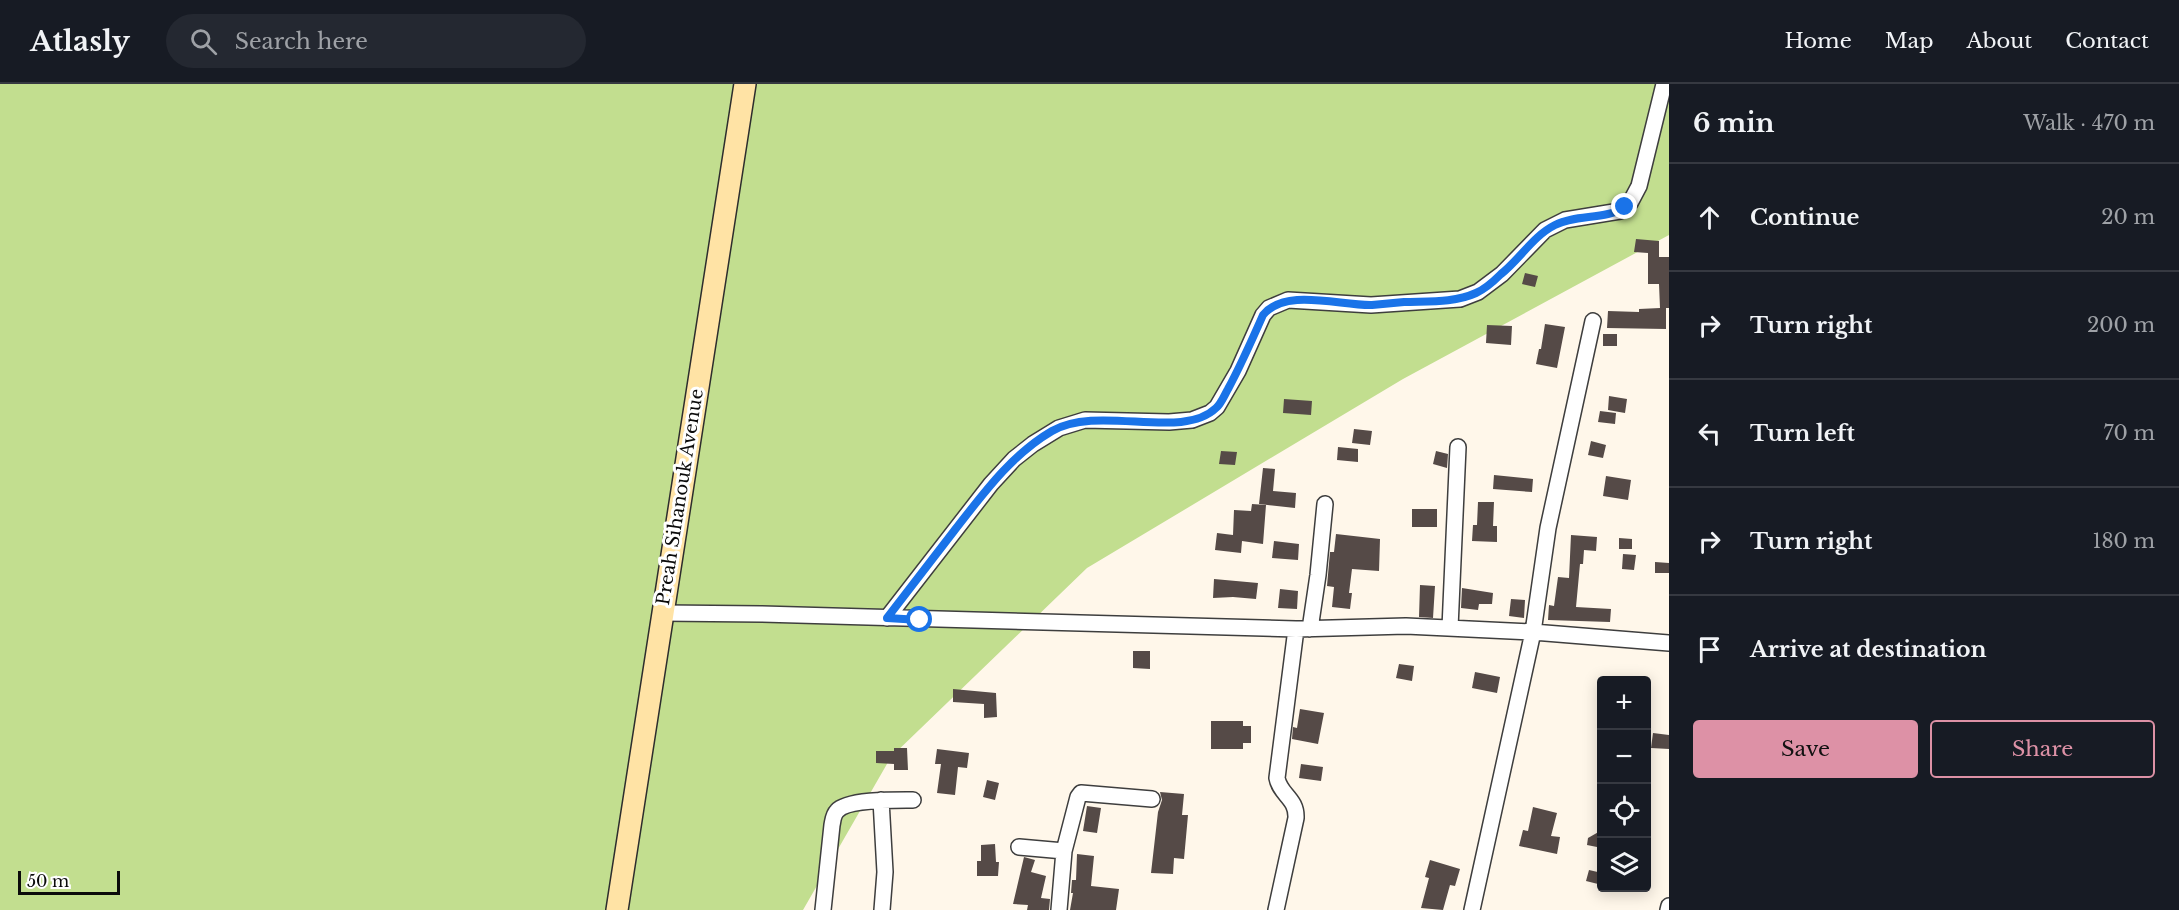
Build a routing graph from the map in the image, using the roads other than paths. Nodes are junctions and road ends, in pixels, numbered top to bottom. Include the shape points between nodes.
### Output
1 (744, 84) edge
2 (1664, 84) edge
3 (1593, 321) dead end
4 (1458, 447) dead end
5 (1325, 504) dead end
6 (662, 613) junction
7 (887, 618) junction
8 (1449, 628) junction
9 (1303, 629) junction
10 (1533, 632) junction
11 (1669, 643) edge
12 (882, 800) junction
13 (913, 800) dead end
14 (1152, 800) dead end
15 (1019, 847) dead end
16 (1064, 851) junction
17 (617, 910) edge
18 (823, 910) edge
19 (882, 910) edge
20 (1059, 910) edge
21 (1276, 910) edge
22 (1472, 910) edge

1 - 6 street, Preah Sihanouk Avenue
2 - 7 street via 1639,186 1625,207 1565,220 1545,230 1502,274 1478,292 1460,299 1371,305 1288,300 1269,308 1217,407 1203,417 1169,422 1085,420 1041,438 991,484
3 - 10 street via 1548,528
4 - 8 street
5 - 9 street via 1318,575
6 - 7 street
6 - 17 street, Preah Sihanouk Avenue
7 - 9 street
8 - 9 street
8 - 10 street
9 - 21 street via 1277,778 1294,803 1296,818
10 - 11 street
10 - 22 street
12 - 13 street
12 - 18 street via 866,801 836,812
12 - 19 street
14 - 16 street via 1081,793
15 - 16 street
16 - 20 street

